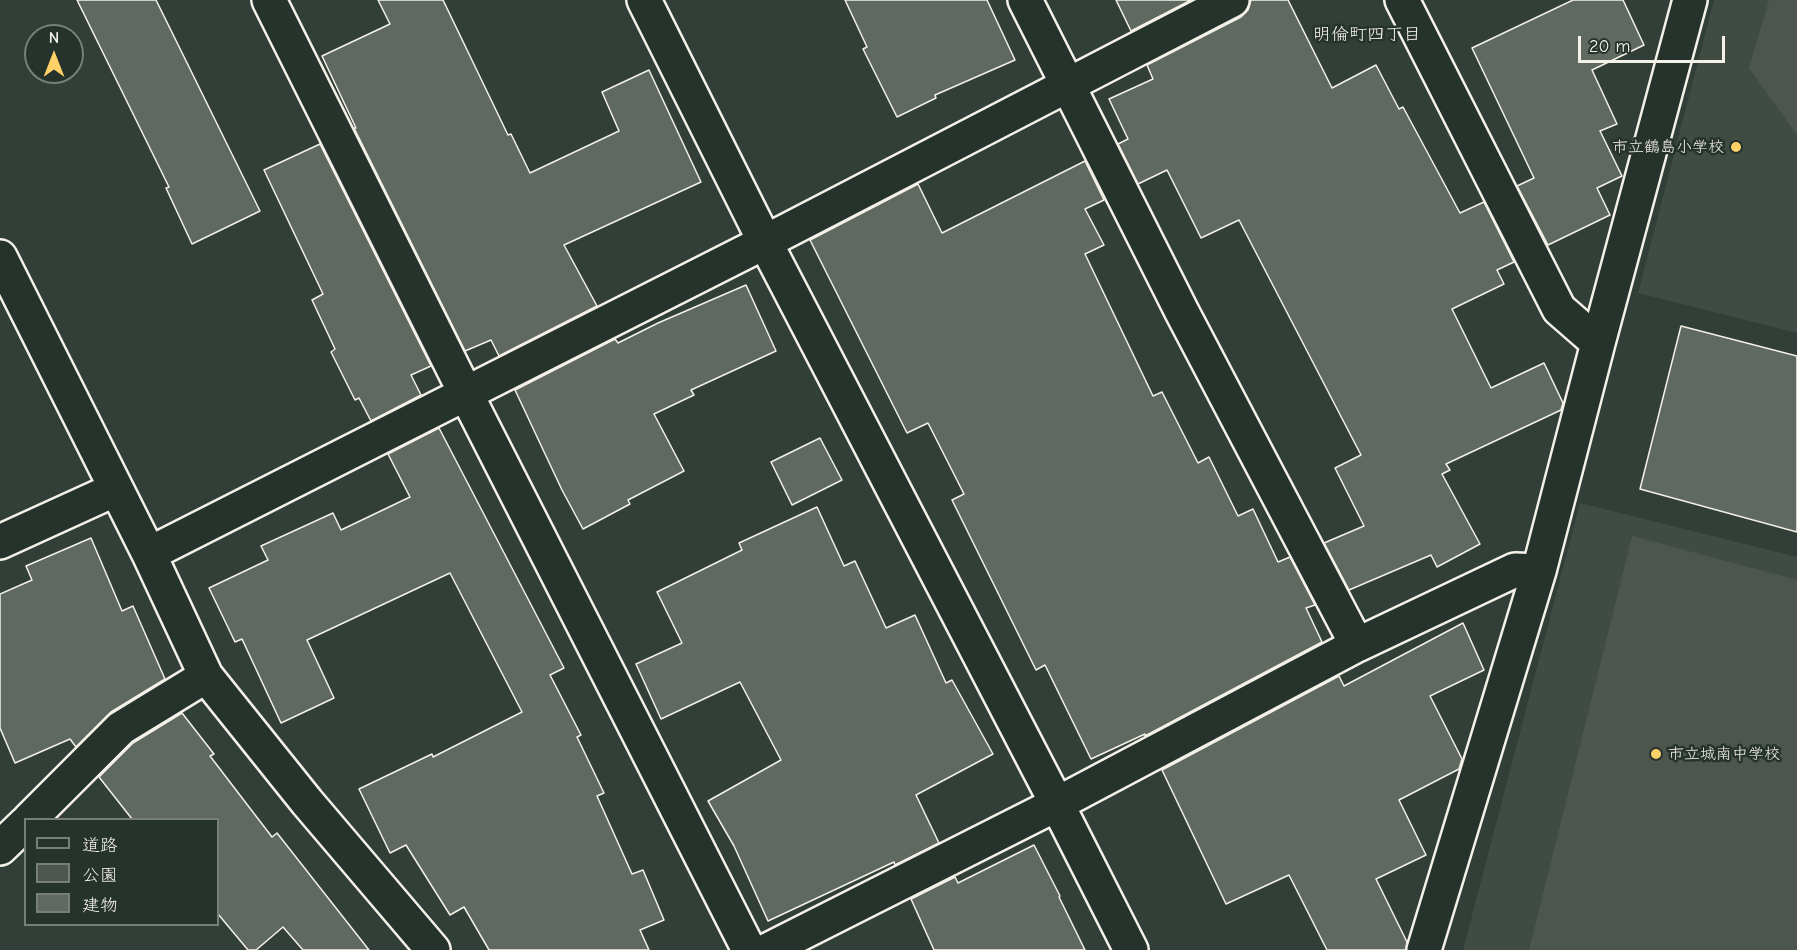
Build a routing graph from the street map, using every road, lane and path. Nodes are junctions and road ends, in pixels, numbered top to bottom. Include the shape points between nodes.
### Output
1 (269, 0) edge
2 (644, 0) edge
3 (1025, 0) edge
4 (1232, 0) edge
5 (1402, 0) edge
6 (1690, 0) edge
7 (1069, 83) junction
8 (765, 242) junction
9 (1, 263) edge
10 (1598, 344) junction
11 (465, 392) junction
12 (116, 489) junction
13 (0, 542) edge
14 (149, 554) junction
15 (1539, 571) junction
16 (1357, 645) junction
17 (206, 676) junction
18 (1057, 804) junction
19 (30, 818) edge
20 (24, 825) edge
21 (0, 848) edge
22 (433, 950) edge
23 (749, 950) edge
24 (768, 950) edge
25 (1131, 950) edge
26 (1424, 950) edge

1 - 11 street
2 - 8 street
3 - 7 street
4 - 7 street
5 - 10 street via 1559,309
6 - 10 street
7 - 8 street
7 - 16 street via 1182,312
8 - 11 street
8 - 18 street
9 - 12 street
10 - 15 street
11 - 14 street
11 - 23 street
12 - 13 street
12 - 14 street
14 - 17 street
15 - 16 street via 1515,570
15 - 26 street
16 - 18 street
17 - 19 street via 121,728
17 - 22 street
18 - 24 street
18 - 25 street
20 - 21 street

